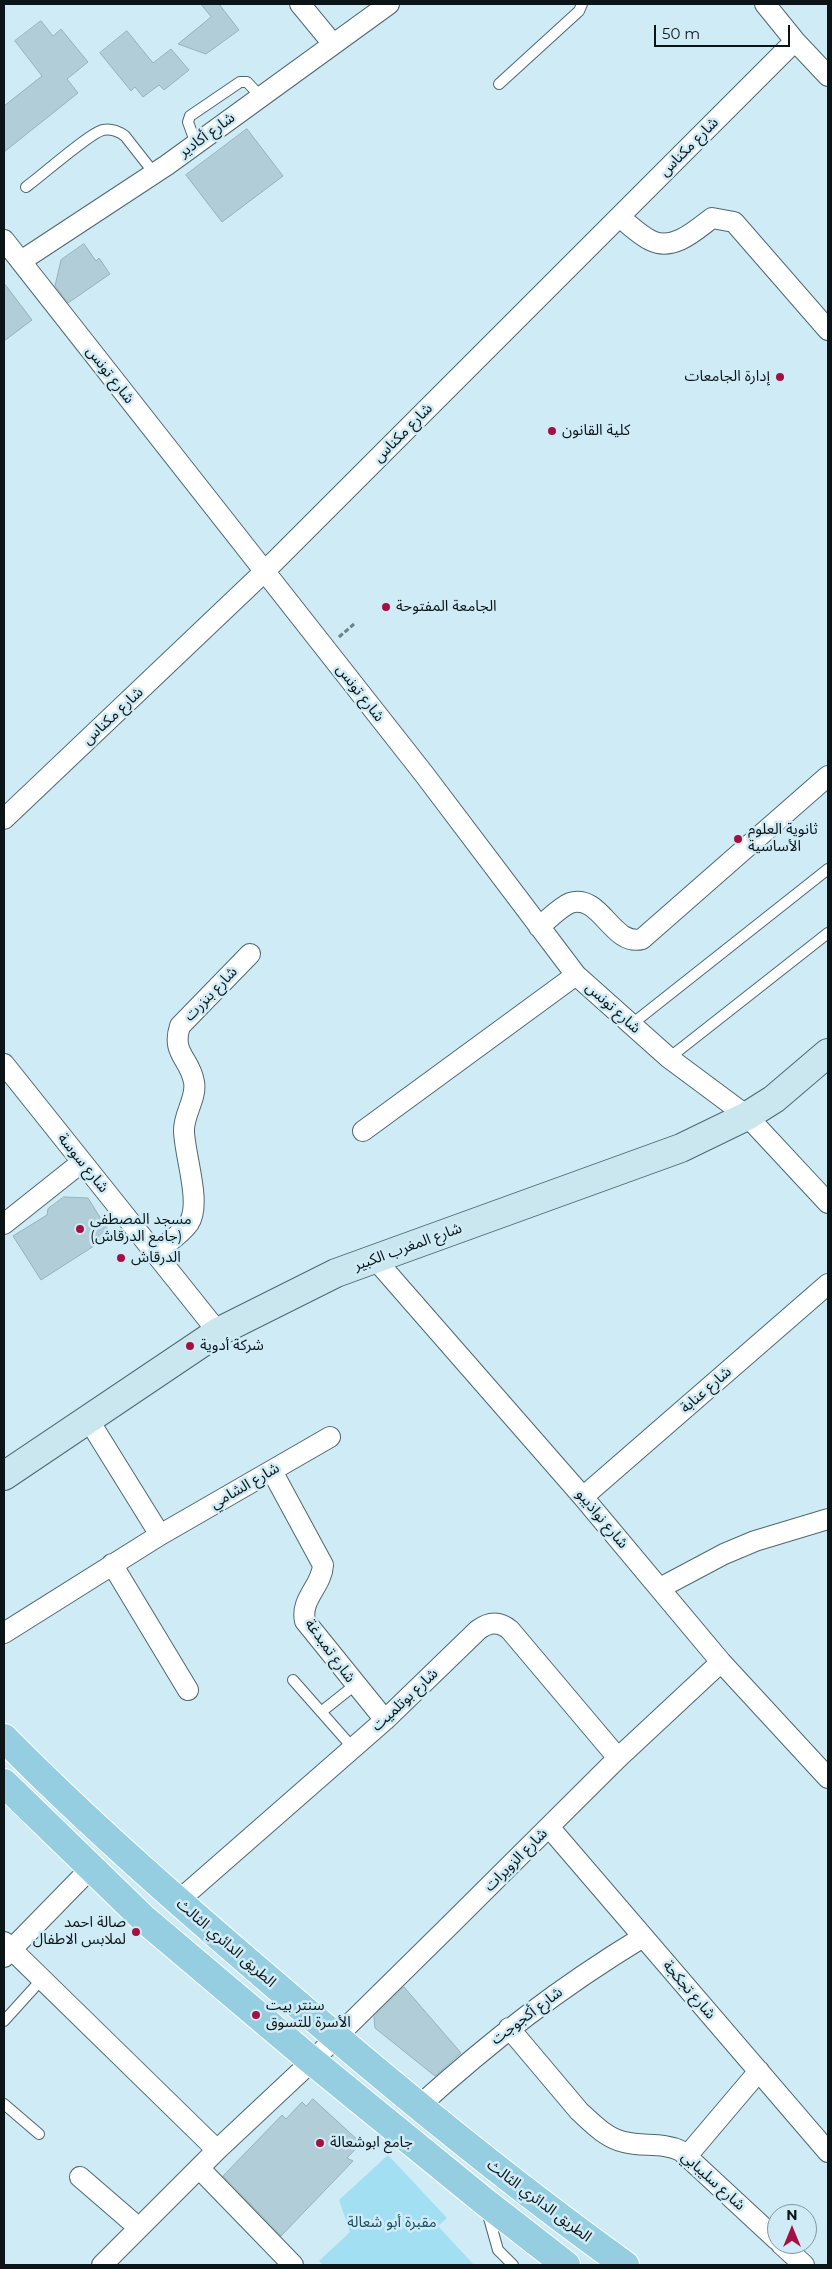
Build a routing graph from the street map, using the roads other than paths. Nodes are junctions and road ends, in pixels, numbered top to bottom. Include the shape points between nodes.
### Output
1 (300, 4) edge
2 (389, 4) edge
3 (582, 4) edge
4 (765, 4) edge
5 (795, 41) junction
6 (333, 44) junction
7 (828, 76) edge
8 (500, 84) dead end
9 (154, 173) junction
10 (26, 187) dead end
11 (620, 217) junction
12 (4, 240) edge
13 (21, 261) junction
14 (828, 330) edge
15 (264, 572) junction
16 (828, 776) edge
17 (4, 819) edge
18 (828, 869) edge
19 (539, 927) junction
20 (828, 933) edge
21 (250, 954) dead end
22 (576, 975) junction
23 (632, 1024) junction
24 (828, 1054) edge
25 (669, 1058) junction
26 (4, 1064) edge
27 (747, 1116) junction
28 (362, 1131) dead end
29 (82, 1162) junction
30 (828, 1202) edge
31 (4, 1224) edge
32 (155, 1253) junction
33 (375, 1259) junction
34 (828, 1284) edge
35 (218, 1332) junction
36 (88, 1419) junction
37 (330, 1437) dead end
38 (272, 1470) junction
39 (4, 1476) edge
40 (583, 1497) junction
41 (828, 1519) edge
42 (160, 1535) junction
43 (112, 1564) junction
44 (660, 1588) junction
45 (4, 1633) edge
46 (721, 1662) junction
47 (293, 1680) dead end
48 (355, 1685) junction
49 (188, 1690) dead end
50 (321, 1712) junction
51 (384, 1720) junction
52 (4, 1738) edge
53 (352, 1748) junction
54 (618, 1758) junction
55 (828, 1778) edge
56 (4, 1783) edge
57 (549, 1827) junction
58 (91, 1868) junction
59 (178, 1902) junction
60 (643, 1937) junction
61 (6, 1950) edge
62 (42, 1979) junction
63 (4, 2021) edge
64 (509, 2028) junction
65 (335, 2038) junction
66 (312, 2061) junction
67 (758, 2071) junction
68 (4, 2104) edge
69 (419, 2106) junction
70 (40, 2134) dead end
71 (217, 2150) junction
72 (828, 2152) edge
73 (687, 2156) junction
74 (200, 2168) junction
75 (80, 2177) dead end
76 (485, 2202) junction
77 (139, 2228) junction
78 (767, 2231) edge
79 (792, 2254) edge
80 (102, 2265) edge
81 (293, 2265) edge
82 (513, 2265) edge
83 (566, 2265) edge
84 (625, 2265) edge
85 (804, 2265) edge

1 - 6 street
2 - 6 street, شارع أكادير
3 - 8 lane via 579,11
4 - 5 street
5 - 7 street
5 - 11 street, شارع مكناس
6 - 9 street, شارع أكادير
9 - 10 lane via 126,136 103,130
9 - 13 street, شارع أكادير
11 - 14 street via 652,241 665,243 683,239 712,218 734,222
11 - 15 street, شارع مكناس
12 - 13 street, شارع تونس
13 - 15 street, شارع تونس
15 - 17 street, شارع مكناس
15 - 19 street, شارع تونس via 424,774
16 - 19 street via 642,939 633,942 625,938 590,905 579,902 569,903
18 - 23 lane
19 - 22 street, شارع تونس
20 - 25 lane
21 - 32 street, شارع بنزرت via 180,1026 176,1039 192,1073 195,1088 185,1116 184,1131 194,1208 188,1225
22 - 23 street, شارع تونس
22 - 28 street
23 - 25 street, شارع تونس
24 - 27 street, شارع المغرب الكبير via 774,1099
25 - 27 street, شارع تونس
26 - 29 street, شارع سوسة
27 - 30 street, شارع تونس
27 - 33 street, شارع المغرب الكبير via 681,1148
29 - 31 street
29 - 32 street, شارع سوسة
32 - 35 street, شارع سوسة
33 - 35 street, شارع المغرب الكبير via 336,1273
33 - 40 street, شارع نواذيبو
34 - 40 street, شارع عنابة
35 - 36 street, شارع المغرب الكبير
36 - 39 street, شارع المغرب الكبير
36 - 42 street
37 - 38 street, شارع الشامي
38 - 42 street, شارع الشامي
38 - 48 street, شارع تمبدغة via 323,1565 320,1578 305,1604 305,1621
40 - 44 street, شارع نواذيبو
41 - 44 street via 724,1554
42 - 43 street, شارع الشامي
43 - 45 street, شارع الشامي
43 - 49 street
44 - 46 street, شارع نواذيبو
46 - 54 street, شارع الزويرات
46 - 55 street, شارع نواذيبو
47 - 50 lane
48 - 50 lane
48 - 51 street, شارع تمبدغة
50 - 53 lane
51 - 53 street, شارع بوتلميت
51 - 54 street, شارع بوتلميت via 478,1630 496,1623 510,1630 522,1643
52 - 59 main road, الطريق الدائري الثالث via 67,1802
53 - 59 street, شارع بوتلميت
54 - 57 street, شارع الزويرات
56 - 58 main road
57 - 60 street, شارع تجكجة
57 - 65 street, شارع الزويرات
58 - 61 street
58 - 66 main road via 144,1919
59 - 65 main road, الطريق الدائري الثالث
60 - 64 street, شارع أكجوجت via 592,1968
60 - 67 street, شارع تجكجة
61 - 62 street
62 - 63 lane
62 - 71 street
64 - 69 street, شارع أكجوجت
64 - 73 street, شارع سليبابي via 579,2111 606,2134 624,2142 676,2148
65 - 66 street, شارع الزويرات
65 - 69 main road, الطريق الدائري الثالث
66 - 71 street, شارع الزويرات
66 - 76 main road
67 - 72 street, شارع تجكجة
67 - 73 street
68 - 70 lane
69 - 84 main road, الطريق الدائري الثالث via 550,2211
71 - 74 street, شارع الزويرات
73 - 78 street, شارع سليبابي
74 - 77 street, شارع الزويرات
74 - 81 street
75 - 77 street
76 - 82 lane via 498,2250
76 - 83 main road
77 - 80 street, شارع الزويرات
79 - 85 street

